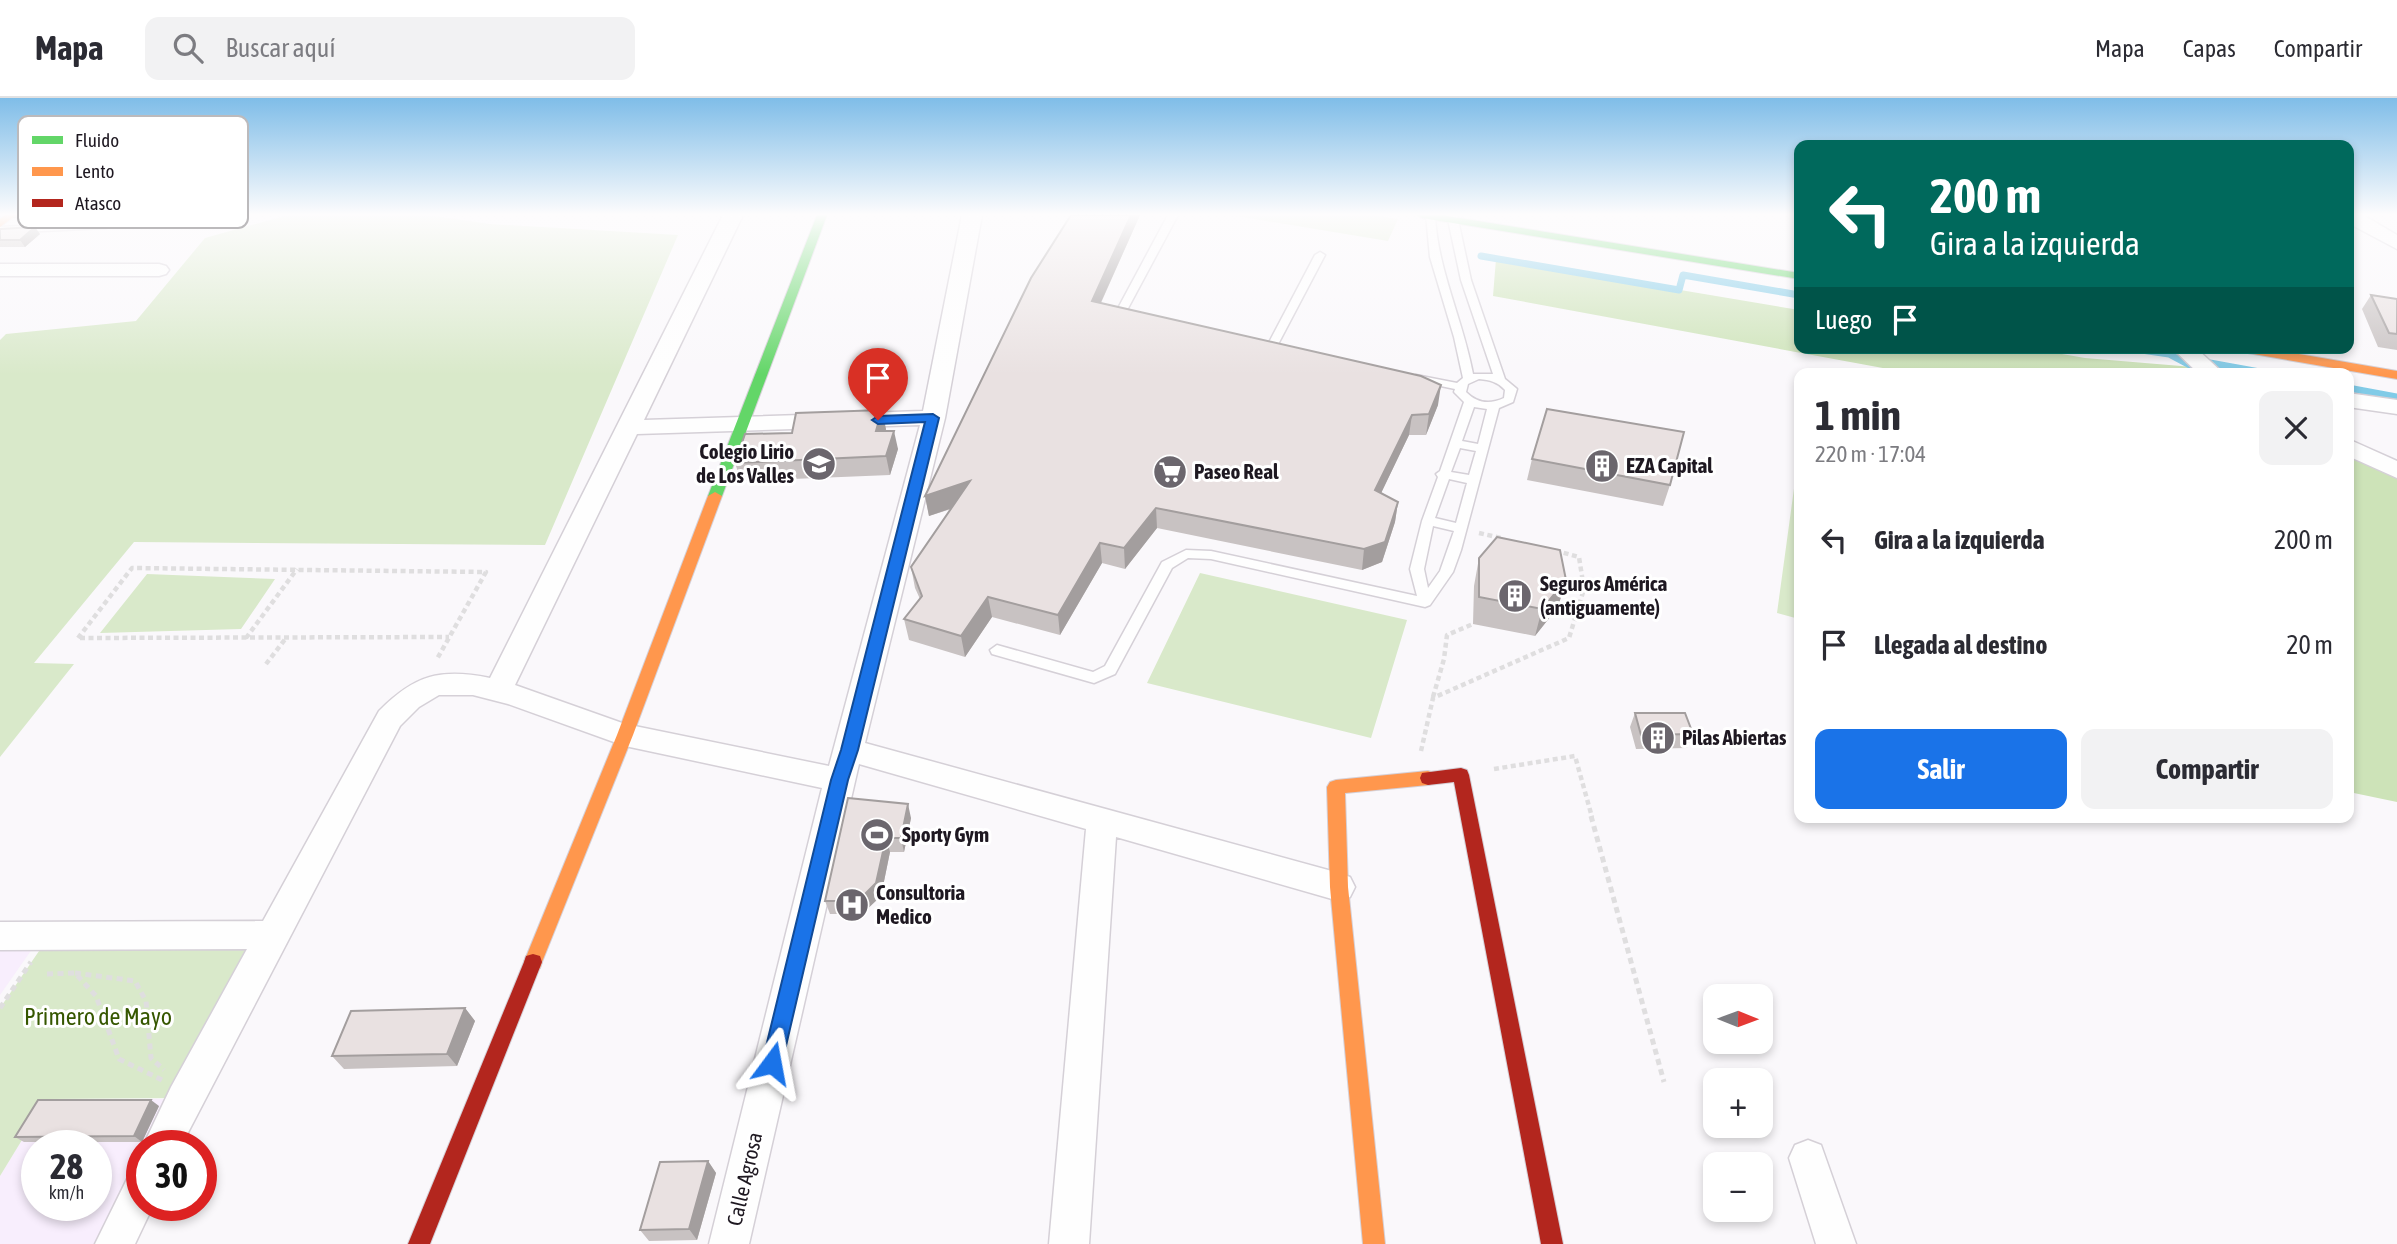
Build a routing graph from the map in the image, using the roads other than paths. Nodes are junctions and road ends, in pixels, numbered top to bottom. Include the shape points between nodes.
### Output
1 (707, 268) edge
2 (801, 268) edge
3 (962, 268) edge
4 (1144, 268) edge
5 (1313, 268) edge
6 (1436, 268) edge
7 (1464, 268) edge
8 (1763, 268) edge
9 (0, 270) edge
10 (159, 270) dead end
11 (1794, 275) edge
12 (1142, 322) edge
13 (1257, 348) edge
14 (1270, 351) junction
15 (1284, 353) edge
16 (2190, 354) edge
17 (2276, 354) edge
18 (2205, 368) edge
19 (2397, 375) edge
20 (1406, 376) edge
21 (1500, 379) junction
22 (1464, 382) junction
23 (2354, 401) edge
24 (1470, 402) junction
25 (1494, 406) junction
26 (2397, 407) edge
27 (933, 418) junction
28 (741, 424) junction
29 (630, 427) junction
30 (1454, 443) junction
31 (1482, 449) junction
32 (2354, 449) edge
33 (2397, 470) edge
34 (1442, 474) junction
35 (1473, 480) junction
36 (1428, 521) junction
37 (1459, 528) junction
38 (1425, 602) junction
39 (997, 650) dead end
40 (498, 691) junction
41 (625, 735) junction
42 (849, 750) junction
43 (839, 780) junction
44 (1102, 820) junction
45 (1339, 887) junction
46 (272, 934) junction
47 (0, 936) edge
48 (170, 1130) edge
49 (1808, 1158) dead end
50 (127, 1221) edge
51 (116, 1244) edge
52 (419, 1244) edge
53 (729, 1244) edge
54 (1069, 1244) edge
55 (1374, 1244) edge
56 (1552, 1244) edge
57 (1836, 1244) edge

1 - 29 street
2 - 28 street
3 - 27 street, Calle Agrosa
4 - 12 lane via 1121,312
5 - 14 lane
6 - 22 lane via 1464,348
7 - 21 lane
8 - 11 street
9 - 10 street
13 - 14 lane
14 - 15 lane
16 - 18 street
17 - 19 street
20 - 22 lane
21 - 22 lane via 1489,376
21 - 25 lane via 1512,395
22 - 24 lane via 1460,392
23 - 26 street
24 - 25 lane
24 - 30 lane
25 - 31 lane
27 - 28 street
27 - 42 street, Calle Agrosa
28 - 29 street
28 - 41 street
29 - 40 street
30 - 31 lane
30 - 34 lane
31 - 35 lane
32 - 33 street
34 - 35 lane
34 - 36 lane
35 - 37 lane
36 - 37 lane
36 - 38 lane via 1418,569
37 - 38 lane via 1446,572
38 - 39 lane via 1211,555 1186,554 1167,565 1110,670 1094,678
40 - 41 street
40 - 46 street via 450,683 433,686 413,694 389,719
41 - 43 street
41 - 52 street
42 - 43 street, Calle Agrosa
42 - 44 street
43 - 53 street, Calle Agrosa
44 - 45 street
44 - 54 street
45 - 55 street
45 - 56 street via 1336,787 1461,775
46 - 47 street
46 - 48 street
49 - 57 street
50 - 51 street

